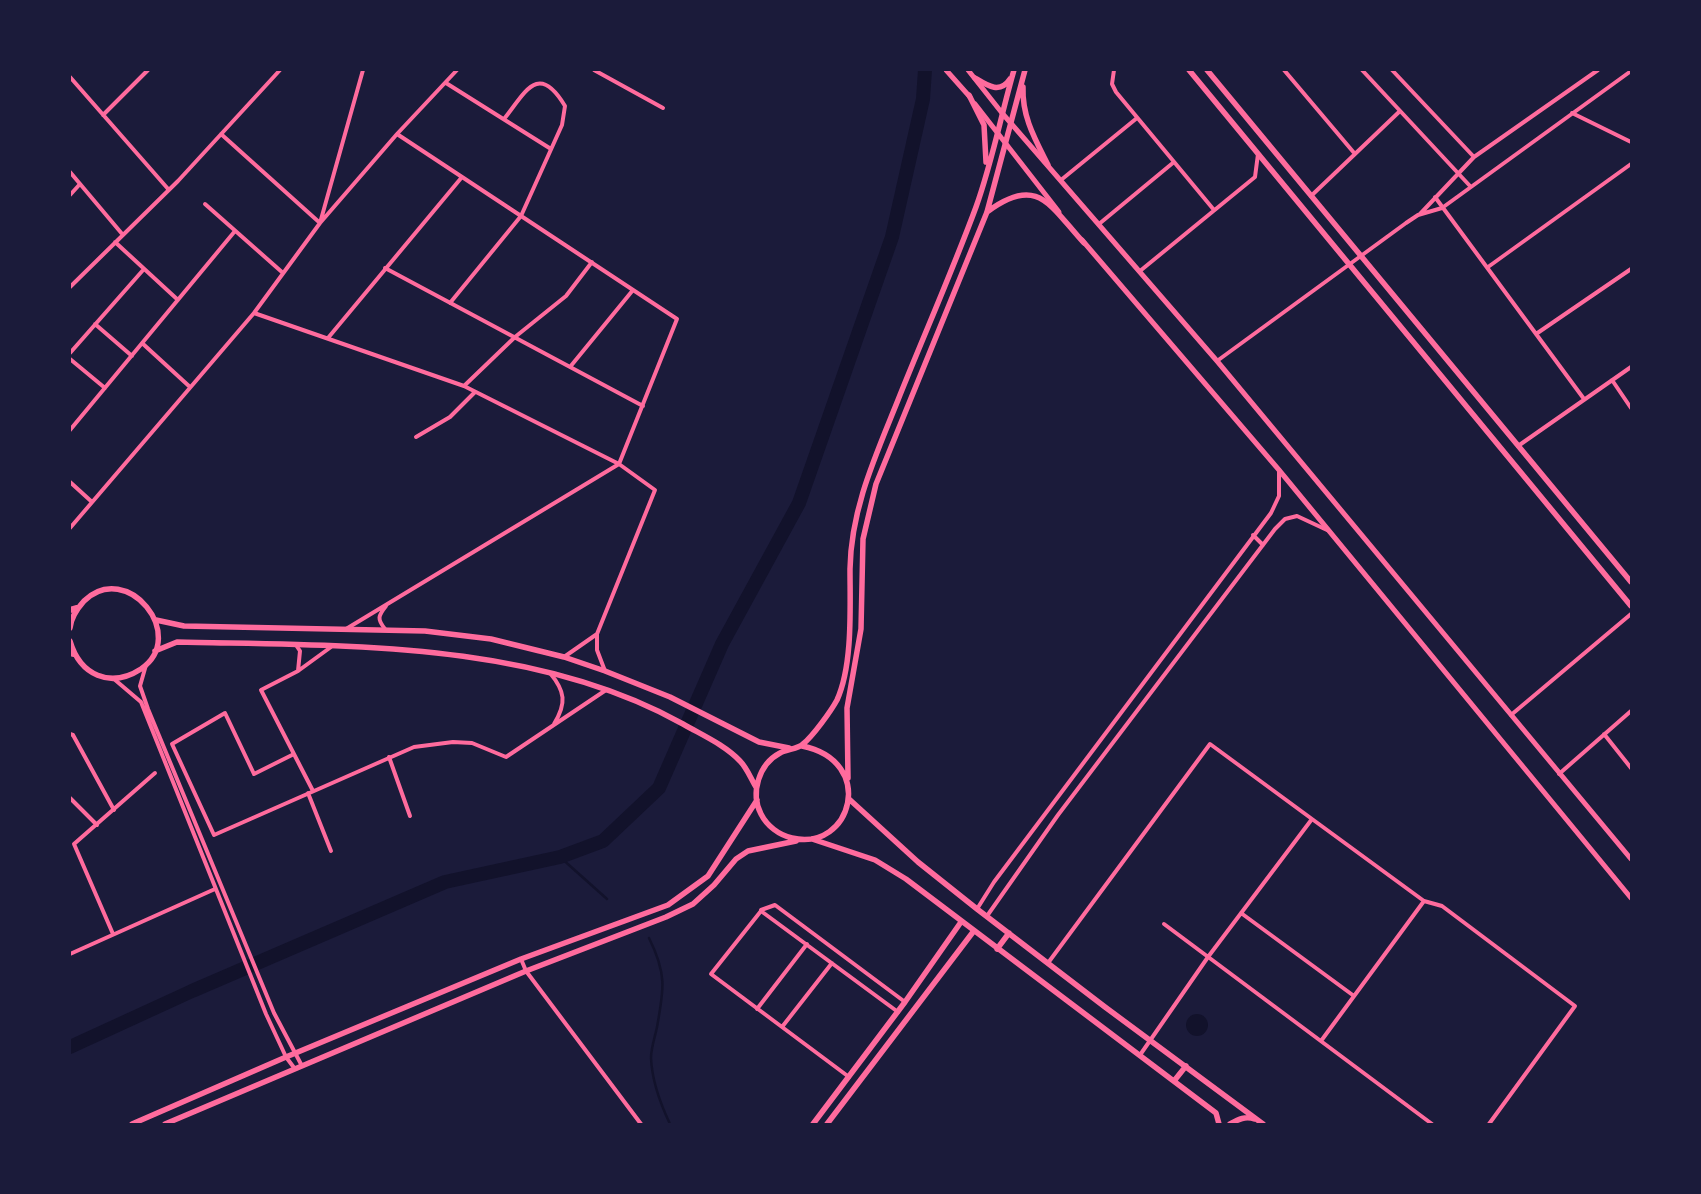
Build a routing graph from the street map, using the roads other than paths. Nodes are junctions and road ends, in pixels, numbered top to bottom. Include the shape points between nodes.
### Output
1 (148, 70) edge
2 (280, 70) edge
3 (363, 70) edge
4 (457, 70) edge
5 (594, 70) edge
6 (946, 70) edge
7 (968, 70) edge
8 (1014, 70) edge
9 (1024, 70) edge
10 (1114, 70) edge
11 (1189, 70) edge
12 (1207, 70) edge
13 (1284, 70) edge
14 (1362, 70) edge
15 (1392, 70) edge
16 (1598, 70) edge
17 (1631, 71) edge
18 (70, 77) edge
19 (975, 78) junction
20 (446, 83) junction
21 (969, 95) junction
22 (663, 108) dead end
23 (1400, 111) junction
24 (1002, 113) junction
25 (1572, 113) junction
26 (103, 115) junction
27 (1137, 118) junction
28 (504, 119) junction
29 (1012, 124) junction
30 (997, 132) junction
31 (221, 134) junction
32 (397, 134) junction
33 (1631, 142) edge
34 (1006, 144) junction
35 (551, 149) junction
36 (1258, 154) junction
37 (1355, 154) junction
38 (1474, 157) junction
39 (1174, 162) junction
40 (1631, 164) edge
41 (1048, 165) junction
42 (70, 172) edge
43 (1460, 174) junction
44 (462, 177) junction
45 (1061, 180) junction
46 (80, 184) junction
47 (984, 184) junction
48 (1470, 186) junction
49 (169, 190) junction
50 (70, 195) edge
51 (1311, 196) junction
52 (1435, 197) junction
53 (204, 204) dead end
54 (1442, 208) junction
55 (1214, 210) junction
56 (987, 212) junction
57 (1418, 215) junction
58 (522, 216) junction
59 (320, 223) junction
60 (1099, 224) junction
61 (235, 231) junction
62 (123, 235) junction
63 (115, 242) junction
64 (1084, 243) junction
65 (1361, 256) junction
66 (592, 262) junction
67 (1348, 263) junction
68 (1488, 267) junction
69 (144, 268) junction
70 (385, 268) junction
71 (1631, 268) edge
72 (1140, 271) junction
73 (283, 273) junction
74 (70, 286) edge
75 (633, 290) junction
76 (178, 300) junction
77 (450, 303) junction
78 (254, 313) junction
79 (95, 324) junction
80 (1536, 334) junction
81 (515, 337) junction
82 (328, 338) junction
83 (142, 343) junction
84 (70, 354) edge
85 (132, 356) junction
86 (70, 359) edge
87 (1216, 361) junction
88 (570, 367) junction
89 (1631, 367) edge
90 (1612, 380) junction
91 (464, 386) junction
92 (190, 387) junction
93 (105, 388) junction
94 (475, 392) junction
95 (1584, 399) junction
96 (643, 406) junction
97 (1631, 408) edge
98 (70, 430) edge
99 (416, 437) dead end
100 (1518, 446) junction
101 (620, 464) junction
102 (1279, 470) junction
103 (70, 482) edge
104 (92, 502) junction
105 (70, 528) edge
106 (1329, 531) junction
107 (1253, 535) junction
108 (1263, 545) junction
109 (1631, 582) edge
110 (387, 604) junction
111 (1631, 606) edge
112 (74, 609) edge
113 (1631, 614) edge
114 (156, 620) junction
115 (70, 628) edge
116 (346, 629) junction
117 (385, 630) junction
118 (597, 634) junction
119 (70, 641) edge
120 (296, 645) junction
121 (331, 647) junction
122 (155, 651) junction
123 (72, 653) edge
124 (564, 657) junction
125 (146, 665) junction
126 (298, 671) junction
127 (605, 671) junction
128 (550, 673) junction
129 (114, 679) junction
130 (606, 690) junction
131 (1631, 710) edge
132 (1511, 715) junction
133 (554, 726) junction
134 (70, 734) edge
135 (1604, 734) junction
136 (802, 746) junction
137 (790, 748) junction
138 (294, 754) junction
139 (390, 757) junction
140 (1631, 768) edge
141 (155, 773) dead end
142 (1559, 774) junction
143 (848, 785) junction
144 (756, 787) junction
145 (313, 791) junction
146 (308, 793) junction
147 (70, 798) edge
148 (849, 799) junction
149 (757, 800) junction
150 (114, 810) junction
151 (410, 816) dead end
152 (1312, 819) junction
153 (97, 825) junction
154 (809, 839) junction
155 (331, 851) dead end
156 (1631, 859) edge
157 (215, 888) junction
158 (1631, 898) edge
159 (1424, 901) junction
160 (977, 909) junction
161 (761, 910) junction
162 (1241, 913) junction
163 (987, 916) junction
164 (962, 922) junction
165 (1164, 924) dead end
166 (973, 932) junction
167 (1009, 933) junction
168 (113, 934) junction
169 (807, 944) junction
170 (997, 949) junction
171 (70, 954) edge
172 (1208, 957) junction
173 (521, 959) junction
174 (832, 963) junction
175 (1048, 963) junction
176 (526, 971) junction
177 (1354, 996) junction
178 (906, 1002) junction
179 (757, 1009) junction
180 (898, 1012) junction
181 (782, 1027) junction
182 (1150, 1041) junction
183 (1321, 1041) junction
184 (295, 1053) junction
185 (1140, 1055) junction
186 (286, 1056) junction
187 (302, 1066) junction
188 (1186, 1066) junction
189 (295, 1069) junction
190 (849, 1076) junction
191 (1174, 1081) junction
192 (1262, 1123) edge
193 (132, 1124) edge
194 (165, 1124) edge
195 (641, 1124) edge
196 (813, 1124) edge
197 (827, 1124) edge
198 (1219, 1124) edge
199 (1230, 1124) edge
200 (1432, 1124) edge
201 (1489, 1124) edge

1 - 26 street
2 - 31 street
3 - 59 street
4 - 20 street
5 - 22 street
6 - 21 street
7 - 19 street
8 - 19 main road via 1001,88 991,88
8 - 24 main road
9 - 29 main road
9 - 41 main road via 1024,112
10 - 27 street via 1112,84
11 - 36 main road
12 - 51 main road
13 - 37 street
14 - 23 street
15 - 38 street
16 - 38 street
17 - 25 street
18 - 26 street
19 - 24 street
20 - 28 street
20 - 32 street
21 - 30 street
21 - 47 main road via 984,125 987,155
23 - 37 street
23 - 43 street
24 - 29 street
24 - 30 main road
25 - 33 street
25 - 48 street
26 - 49 street
27 - 39 street
27 - 45 street
28 - 35 street
28 - 35 street via 529,87 542,82 559,95 565,106 562,125
29 - 34 main road
29 - 41 street
30 - 34 street
30 - 47 main road
31 - 49 street
31 - 59 street
32 - 44 street
32 - 59 street
34 - 56 main road
34 - 64 street
35 - 58 street
36 - 55 street via 1255,176
36 - 67 main road
37 - 51 street
38 - 43 street
39 - 55 street
39 - 60 street
40 - 68 street
41 - 45 street
42 - 46 street
43 - 48 street
43 - 52 street
44 - 58 street
44 - 70 street
45 - 60 street
46 - 50 street
46 - 62 street
47 - 136 main road via 866,480 852,538 850,631 838,697
48 - 54 street
49 - 62 street
51 - 65 main road
52 - 54 street
52 - 57 street
53 - 61 street
54 - 57 street
54 - 68 street
55 - 72 street
56 - 64 main road via 1002,200 1019,194 1037,196
56 - 143 main road via 876,484 868,513 859,645 848,708
57 - 65 street
58 - 66 street
58 - 77 street
59 - 73 street
60 - 72 street
61 - 73 street
61 - 76 street
62 - 63 street
63 - 69 street
63 - 74 street
64 - 102 street
65 - 67 street
65 - 100 main road
66 - 75 street
66 - 81 street via 566,296
67 - 87 street
67 - 111 main road
68 - 80 street
69 - 76 street
69 - 79 street
70 - 77 street
70 - 82 street
71 - 80 street
72 - 87 street
73 - 78 street
75 - 88 street
75 - 96 street via 677,319
76 - 83 street
77 - 81 street
78 - 82 street
78 - 92 street
79 - 84 street
79 - 85 street
80 - 95 street
81 - 88 street
81 - 91 street
82 - 91 street
83 - 85 street
83 - 92 street
85 - 93 street
86 - 93 street
87 - 132 street
88 - 96 street
89 - 90 street
90 - 95 street
90 - 97 street
91 - 94 street
92 - 104 street
93 - 98 street
94 - 99 street via 450,417
94 - 101 street
95 - 100 street
96 - 101 street
100 - 109 main road
101 - 110 street
101 - 118 street via 655,490
102 - 106 street
102 - 107 street via 1276,504
103 - 104 street
104 - 105 street
106 - 108 street via 1297,516 1284,519
106 - 158 street
107 - 108 street
107 - 160 street
108 - 163 street via 1058,815
110 - 116 street
110 - 117 street via 379,616
112 - 114 main road via 88,597 116,589 128,592 146,604
112 - 115 main road
113 - 132 street
114 - 116 main road via 184,626
114 - 122 main road via 158,636
116 - 117 main road
117 - 124 main road via 491,639
118 - 124 street
118 - 127 street via 597,650
119 - 123 main road
120 - 121 main road
120 - 122 main road via 177,642
120 - 126 street via 300,652
121 - 126 street
121 - 128 main road via 420,650
122 - 125 main road
123 - 129 main road via 90,672
124 - 127 main road
125 - 129 main road via 131,675
125 - 184 street via 140,686 142,694 274,1013
126 - 138 street via 260,690
127 - 137 main road via 670,697 759,742
128 - 130 main road
128 - 133 street via 564,695 564,704
129 - 157 street via 141,702
130 - 133 street
130 - 144 main road via 661,712 720,745 741,762
131 - 135 street
132 - 142 street
133 - 139 street via 506,758 472,743 453,742 414,747
134 - 150 street
135 - 140 street
135 - 142 street
136 - 137 main road
136 - 143 main road via 830,755 840,765
137 - 144 main road via 767,763
138 - 145 street
138 - 146 street via 254,774 225,713 172,744 214,835
139 - 145 street
139 - 151 street
141 - 150 street
142 - 156 street
143 - 148 main road
144 - 149 main road
145 - 146 street
146 - 155 street
147 - 153 street
148 - 154 main road via 842,819 832,830
148 - 160 main road via 918,862
149 - 154 main road via 768,824 779,833
149 - 173 main road via 708,876 682,897
150 - 153 street
152 - 159 street
152 - 162 street
152 - 175 street via 1210,744
153 - 168 street via 74,844
154 - 164 main road via 875,860 906,879
154 - 176 main road via 748,850 693,904
157 - 168 street
157 - 186 street
159 - 177 street
159 - 201 street via 1442,906 1575,1006
160 - 163 main road
161 - 169 street
161 - 178 street via 775,905
161 - 179 street via 711,974
162 - 172 street
162 - 177 street
163 - 167 main road
164 - 166 main road
164 - 178 main road
165 - 172 street
166 - 170 main road
166 - 197 main road
167 - 170 main road
167 - 175 main road
168 - 171 street
169 - 174 street
169 - 179 street
170 - 185 main road
172 - 182 street
172 - 183 street
173 - 176 street
173 - 184 main road
174 - 180 street
174 - 181 street
175 - 182 main road
176 - 187 main road
176 - 195 street
177 - 183 street
178 - 180 main road
179 - 181 street
180 - 190 main road
181 - 190 street
182 - 185 street
182 - 188 main road
183 - 200 street
184 - 186 main road
184 - 187 street
185 - 191 main road
186 - 189 street
186 - 193 main road
187 - 189 main road
188 - 191 main road
188 - 192 main road
189 - 194 main road
190 - 196 main road
191 - 198 main road via 1216,1113
192 - 199 main road via 1248,1117

